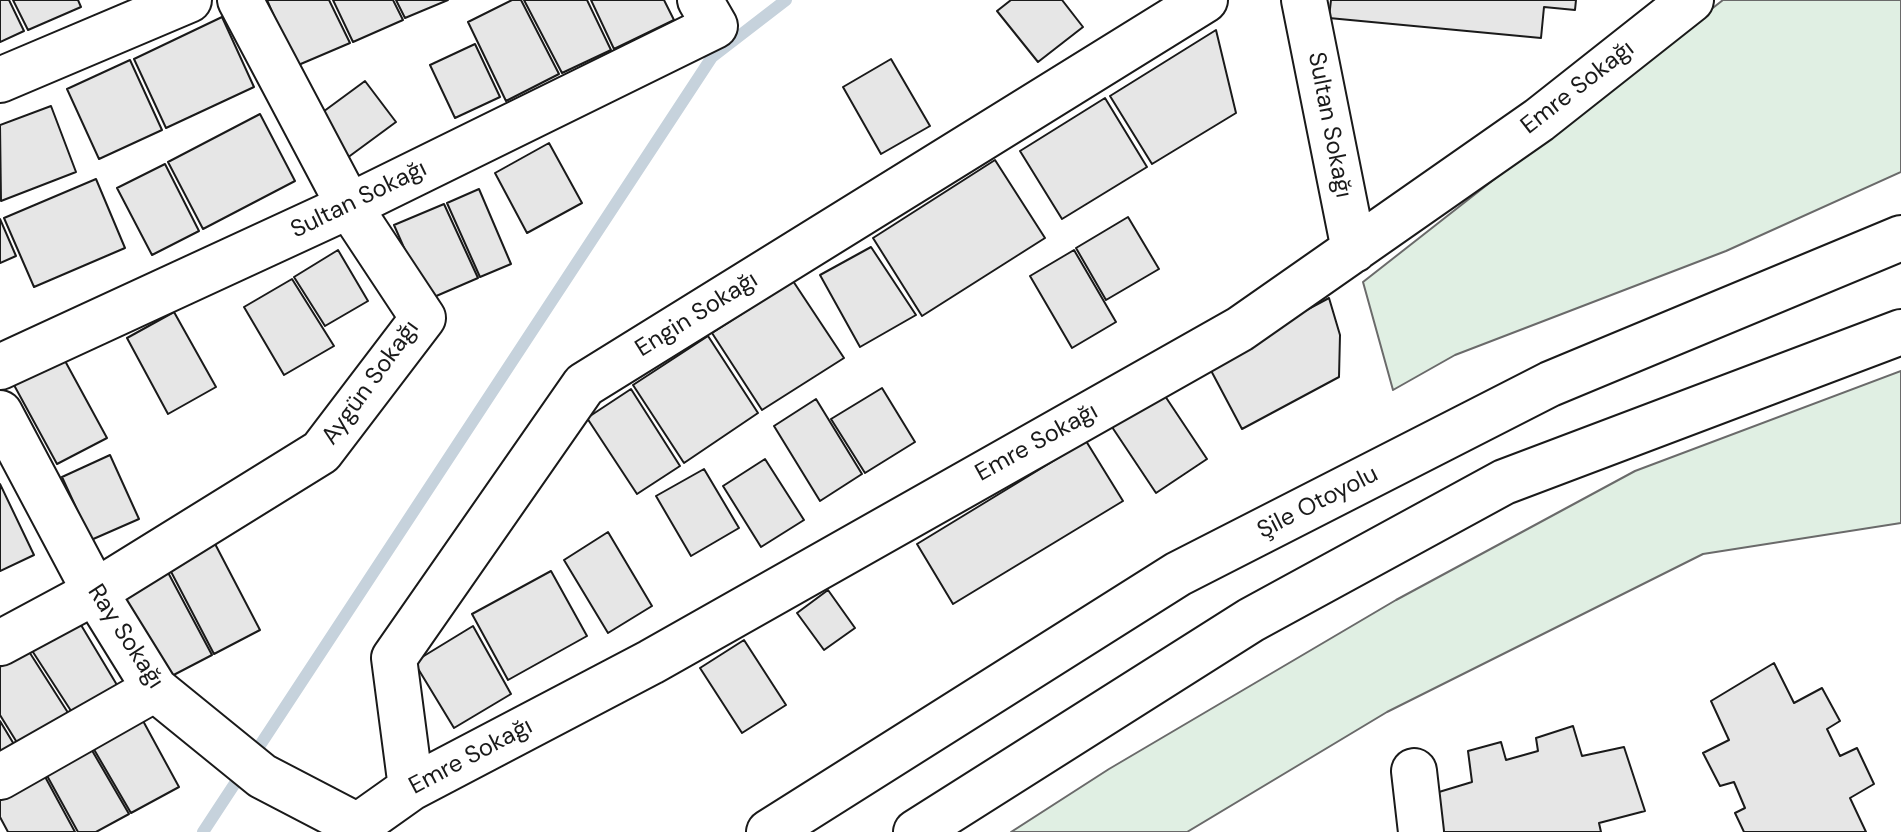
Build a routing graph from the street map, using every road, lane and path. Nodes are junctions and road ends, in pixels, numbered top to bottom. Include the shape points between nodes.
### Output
1 (189, 0) edge
2 (240, 0) edge
3 (1205, 0) edge
4 (1304, 0) edge
5 (1691, 0) edge
6 (708, 13) edge
7 (0, 80) edge
8 (349, 206) junction
9 (1901, 238) edge
10 (1354, 250) junction
11 (1901, 332) edge
12 (0, 367) edge
13 (0, 413) edge
14 (95, 592) junction
15 (0, 643) edge
16 (155, 689) junction
17 (1414, 771) dead end
18 (0, 777) edge
19 (411, 788) junction
20 (354, 829) edge
21 (769, 832) edge
22 (916, 832) edge
23 (1421, 832) edge

1 - 7 main road
2 - 8 main road, Aygün Sokağı
3 - 19 main road, Engin Sokağı via 584,385 394,658
4 - 10 main road, Sultan Sokağı
5 - 10 main road, Emre Sokağı via 1539,120
6 - 8 main road, Sultan Sokağı
8 - 12 main road, Sultan Sokağı
8 - 14 main road, Aygün Sokağı via 423,318 321,452
9 - 21 main road, Şile Otoyolu via 1550,384 1178,574
10 - 19 main road, Emre Sokağı via 1240,329 651,662
11 - 22 main road via 1504,482 1251,620
13 - 14 main road, Ray Sokağı
14 - 15 main road
14 - 16 main road, Ray Sokağı
16 - 18 main road
16 - 20 main road, Ray Sokağı via 262,776
17 - 23 main road
19 - 20 main road, Emre Sokağı

